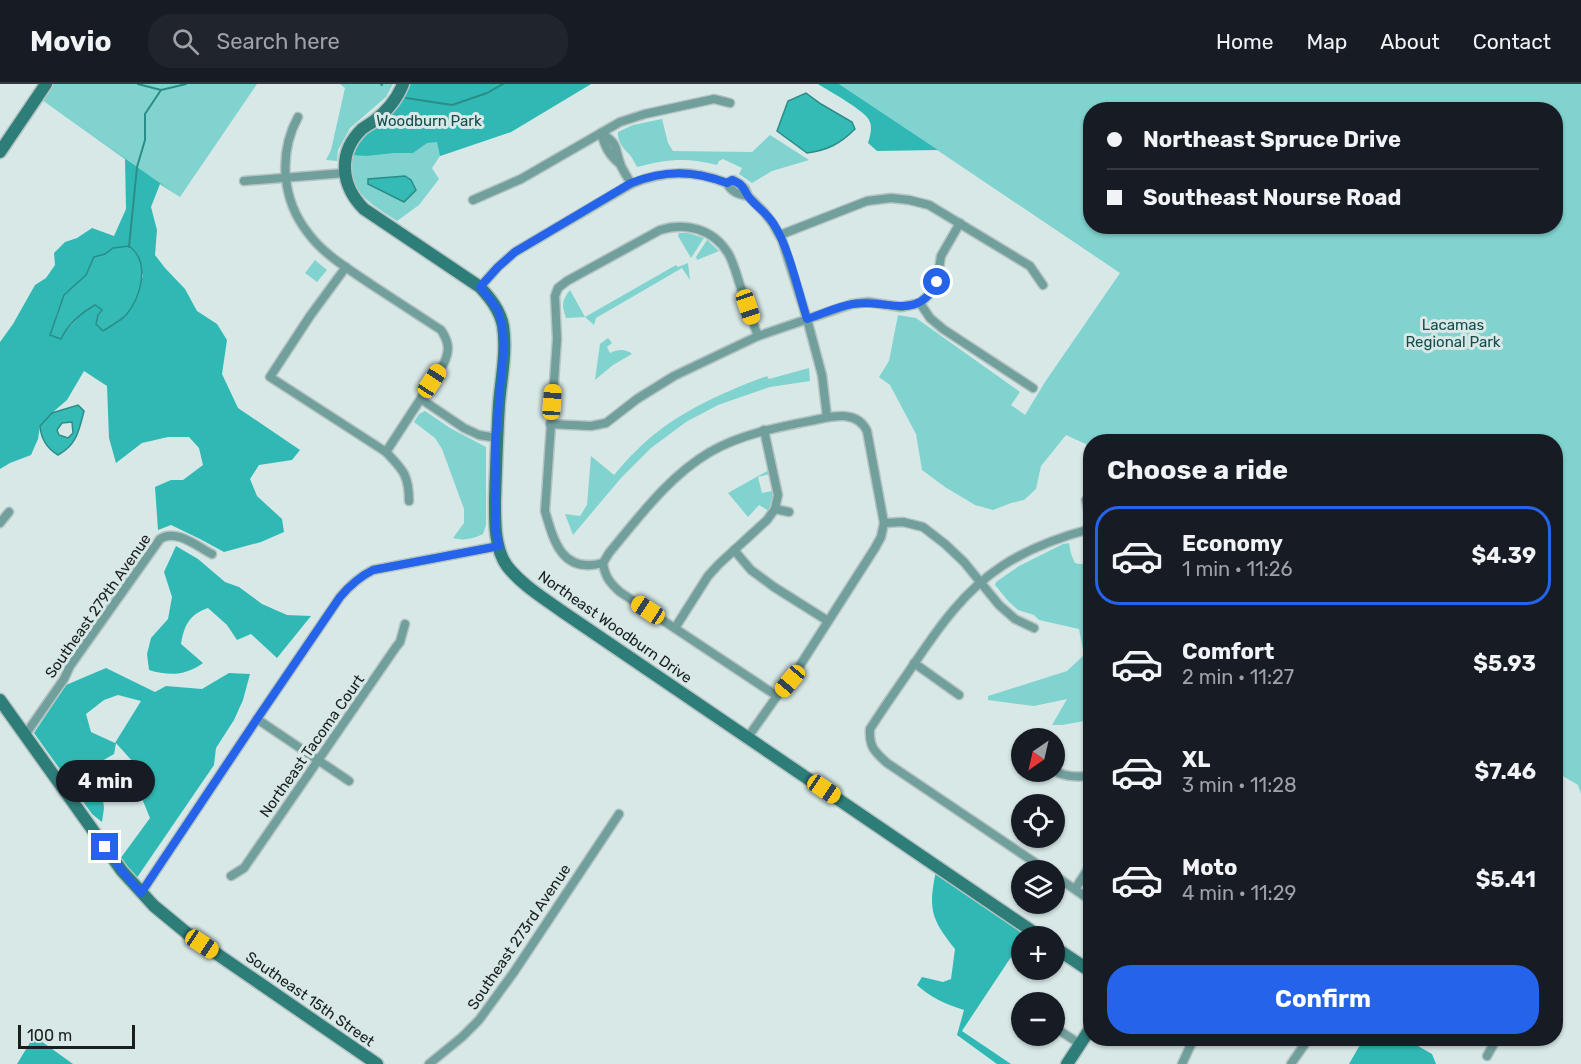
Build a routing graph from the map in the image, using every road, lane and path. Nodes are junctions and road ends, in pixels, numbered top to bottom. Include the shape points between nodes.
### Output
1 (46, 84) edge
2 (403, 84) edge
3 (730, 104) dead end
4 (298, 117) dead end
5 (601, 133) junction
6 (0, 152) edge
7 (345, 173) junction
8 (285, 178) junction
9 (244, 182) dead end
10 (631, 183) junction
11 (473, 200) dead end
12 (960, 223) junction
13 (780, 236) junction
14 (346, 267) junction
15 (1043, 285) dead end
16 (480, 287) junction
17 (920, 303) junction
18 (807, 319) junction
19 (758, 336) junction
20 (1033, 388) dead end
21 (421, 399) junction
22 (827, 417) junction
23 (550, 424) junction
24 (764, 430) junction
25 (496, 438) junction
26 (386, 452) junction
27 (409, 501) dead end
28 (775, 509) junction
29 (9, 512) dead end
30 (789, 512) dead end
31 (0, 523) edge
32 (884, 523) junction
33 (1083, 532) edge
34 (499, 546) junction
35 (734, 550) junction
36 (212, 554) dead end
37 (603, 563) junction
38 (982, 582) junction
39 (828, 621) junction
40 (405, 624) dead end
41 (675, 628) junction
42 (1034, 628) dead end
43 (914, 663) junction
44 (959, 695) dead end
45 (777, 696) junction
46 (0, 700) edge
47 (257, 719) junction
48 (25, 735) junction
49 (748, 737) junction
50 (318, 760) junction
51 (1065, 775) edge
52 (1083, 776) edge
53 (349, 781) dead end
54 (619, 814) dead end
55 (1031, 860) edge
56 (231, 876) dead end
57 (1083, 877) edge
58 (1065, 882) edge
59 (1075, 889) junction
60 (141, 893) junction
61 (1083, 895) edge
62 (1024, 926) edge
63 (1065, 954) edge
64 (1083, 966) edge
65 (1065, 1034) edge
66 (1083, 1040) edge
67 (1080, 1044) junction
68 (1189, 1046) edge
69 (1303, 1046) edge
70 (1493, 1046) edge
71 (1487, 1056) dead end
72 (377, 1064) edge
73 (429, 1064) edge
74 (1067, 1064) edge
75 (1182, 1064) edge
76 (1291, 1064) edge

1 - 6 street
2 - 7 street via 386,110 355,138 347,151
3 - 5 street via 714,99 645,114
4 - 8 street via 289,140
5 - 10 street via 604,146 621,164
5 - 11 street via 521,179
7 - 8 street
7 - 16 street, Northeast Woodburn Drive via 350,190 364,209
8 - 9 street
8 - 14 street via 297,216 308,234
10 - 13 street via 685,172 727,183 732,180 745,189
10 - 16 street via 515,252
12 - 13 street via 929,205 891,198 867,201
12 - 15 street via 1030,266
12 - 17 street via 941,256 934,290
13 - 18 street
14 - 21 street via 441,330 447,338 448,354
14 - 26 street via 270,377
16 - 25 street, Northeast Woodburn Drive via 494,305 502,325 504,344
17 - 18 street via 901,307 852,304
17 - 20 street via 943,328
18 - 19 street
18 - 22 street via 822,375
19 - 23 street via 656,386 606,423
19 - 23 street via 730,255 721,243 710,234 682,225 660,230 558,288
21 - 25 street via 464,428
21 - 26 street
22 - 24 street
22 - 32 street via 847,415 865,425
23 - 37 street via 544,502 553,538 568,559 593,566
24 - 28 street via 778,495
24 - 37 street via 710,452 668,484
25 - 34 street, Northeast Woodburn Drive via 495,528
26 - 27 street via 409,483
28 - 30 street
28 - 35 street
29 - 31 street
32 - 38 street via 922,527 945,544
32 - 39 street via 875,548
33 - 38 street via 1037,548 1002,566
34 - 47 street via 362,575 340,597
34 - 49 street, Northeast Woodburn Drive via 506,565 528,586
35 - 39 street via 751,570
35 - 41 street via 708,576
36 - 48 street, Southeast 279th Avenue via 179,536 160,538
37 - 41 street via 608,580 620,592
38 - 42 street via 999,605
38 - 43 street via 948,615
39 - 45 street
40 - 50 street, Northeast Tacoma Court via 400,642
41 - 45 street
43 - 44 street
43 - 55 street via 870,729 870,742 887,763
45 - 49 street
46 - 48 street, Southeast 15th Street
47 - 50 street
47 - 60 street
48 - 60 street, Southeast 15th Street
49 - 62 street, Northeast Woodburn Drive
50 - 53 street
50 - 56 street, Northeast Tacoma Court via 244,868
51 - 52 street
54 - 73 street, Southeast 273rd Avenue via 479,1020
57 - 59 street
58 - 59 street
59 - 61 street
60 - 72 street, Southeast 15th Street via 188,934
63 - 64 street
65 - 67 street
66 - 67 street
67 - 74 street
68 - 75 street
69 - 76 street
70 - 71 street

